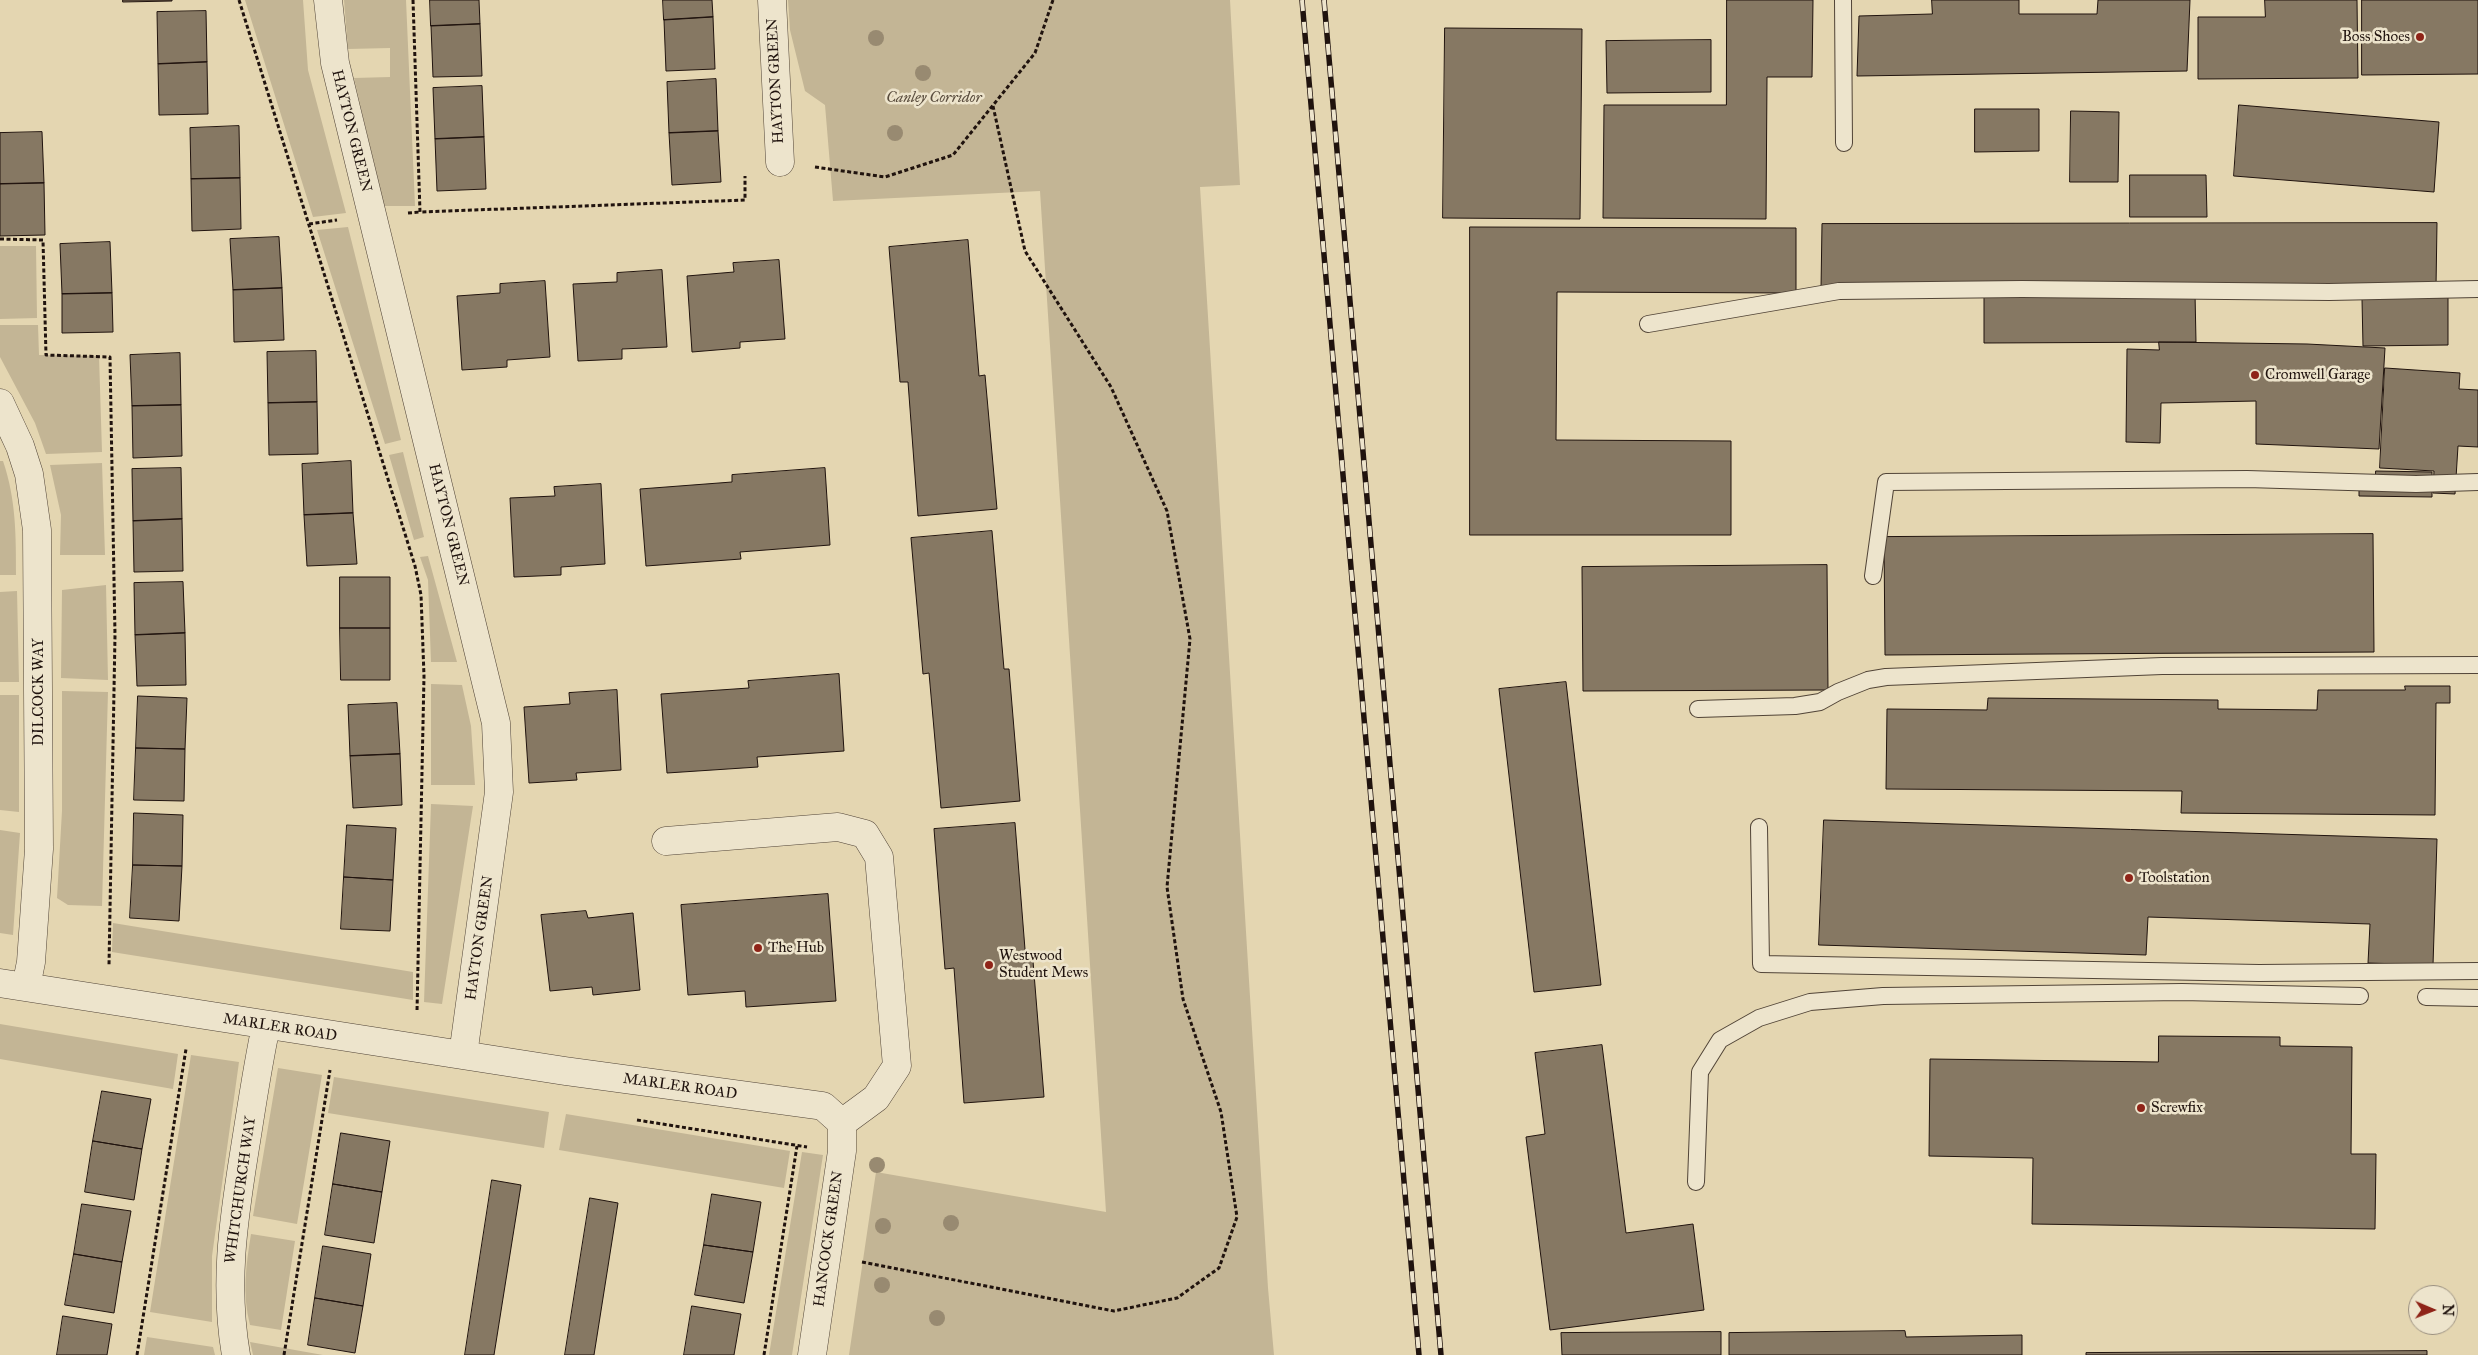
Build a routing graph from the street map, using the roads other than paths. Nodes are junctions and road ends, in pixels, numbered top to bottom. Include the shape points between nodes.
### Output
1 (328, 0) edge
2 (772, 0) edge
3 (1843, 0) edge
4 (1844, 143) dead end
5 (780, 162) road end
6 (2478, 289) edge
7 (1648, 324) dead end
8 (0, 403) edge
9 (2478, 482) edge
10 (1873, 576) dead end
11 (2478, 665) edge
12 (1698, 709) dead end
13 (1759, 827) dead end
14 (666, 842) dead end
15 (2478, 971) edge
16 (13, 985) edge
17 (2360, 996) dead end
18 (2426, 998) dead end
19 (2478, 998) edge
20 (266, 1026) junction
21 (463, 1055) junction
22 (842, 1123) junction
23 (1696, 1182) dead end
24 (236, 1355) edge
25 (812, 1355) edge

1 - 21 street, HAYTON GREEN via 335,63 496,723 499,792
2 - 5 street, HAYTON GREEN
3 - 4 lane
6 - 7 lane via 1839,292
8 - 16 street, DILCOCK WAY via 30,474 38,530 39,849 31,962
9 - 10 lane via 2416,484 2248,479 1886,482
11 - 12 lane via 2162,666 1886,677 1868,680 1820,702 1795,706
13 - 15 lane via 1761,964 2259,973
14 - 22 street via 838,827 865,834 879,857 897,1066 876,1098
16 - 20 street, MARLER ROAD
17 - 23 lane via 2122,993 1883,996 1810,1002 1759,1018 1720,1040 1700,1072
18 - 19 lane
20 - 21 street, MARLER ROAD
20 - 24 street, WHITCHURCH WAY via 231,1236 229,1285
21 - 22 street, MARLER ROAD via 823,1106
22 - 25 street, HANCOCK GREEN via 842,1151

